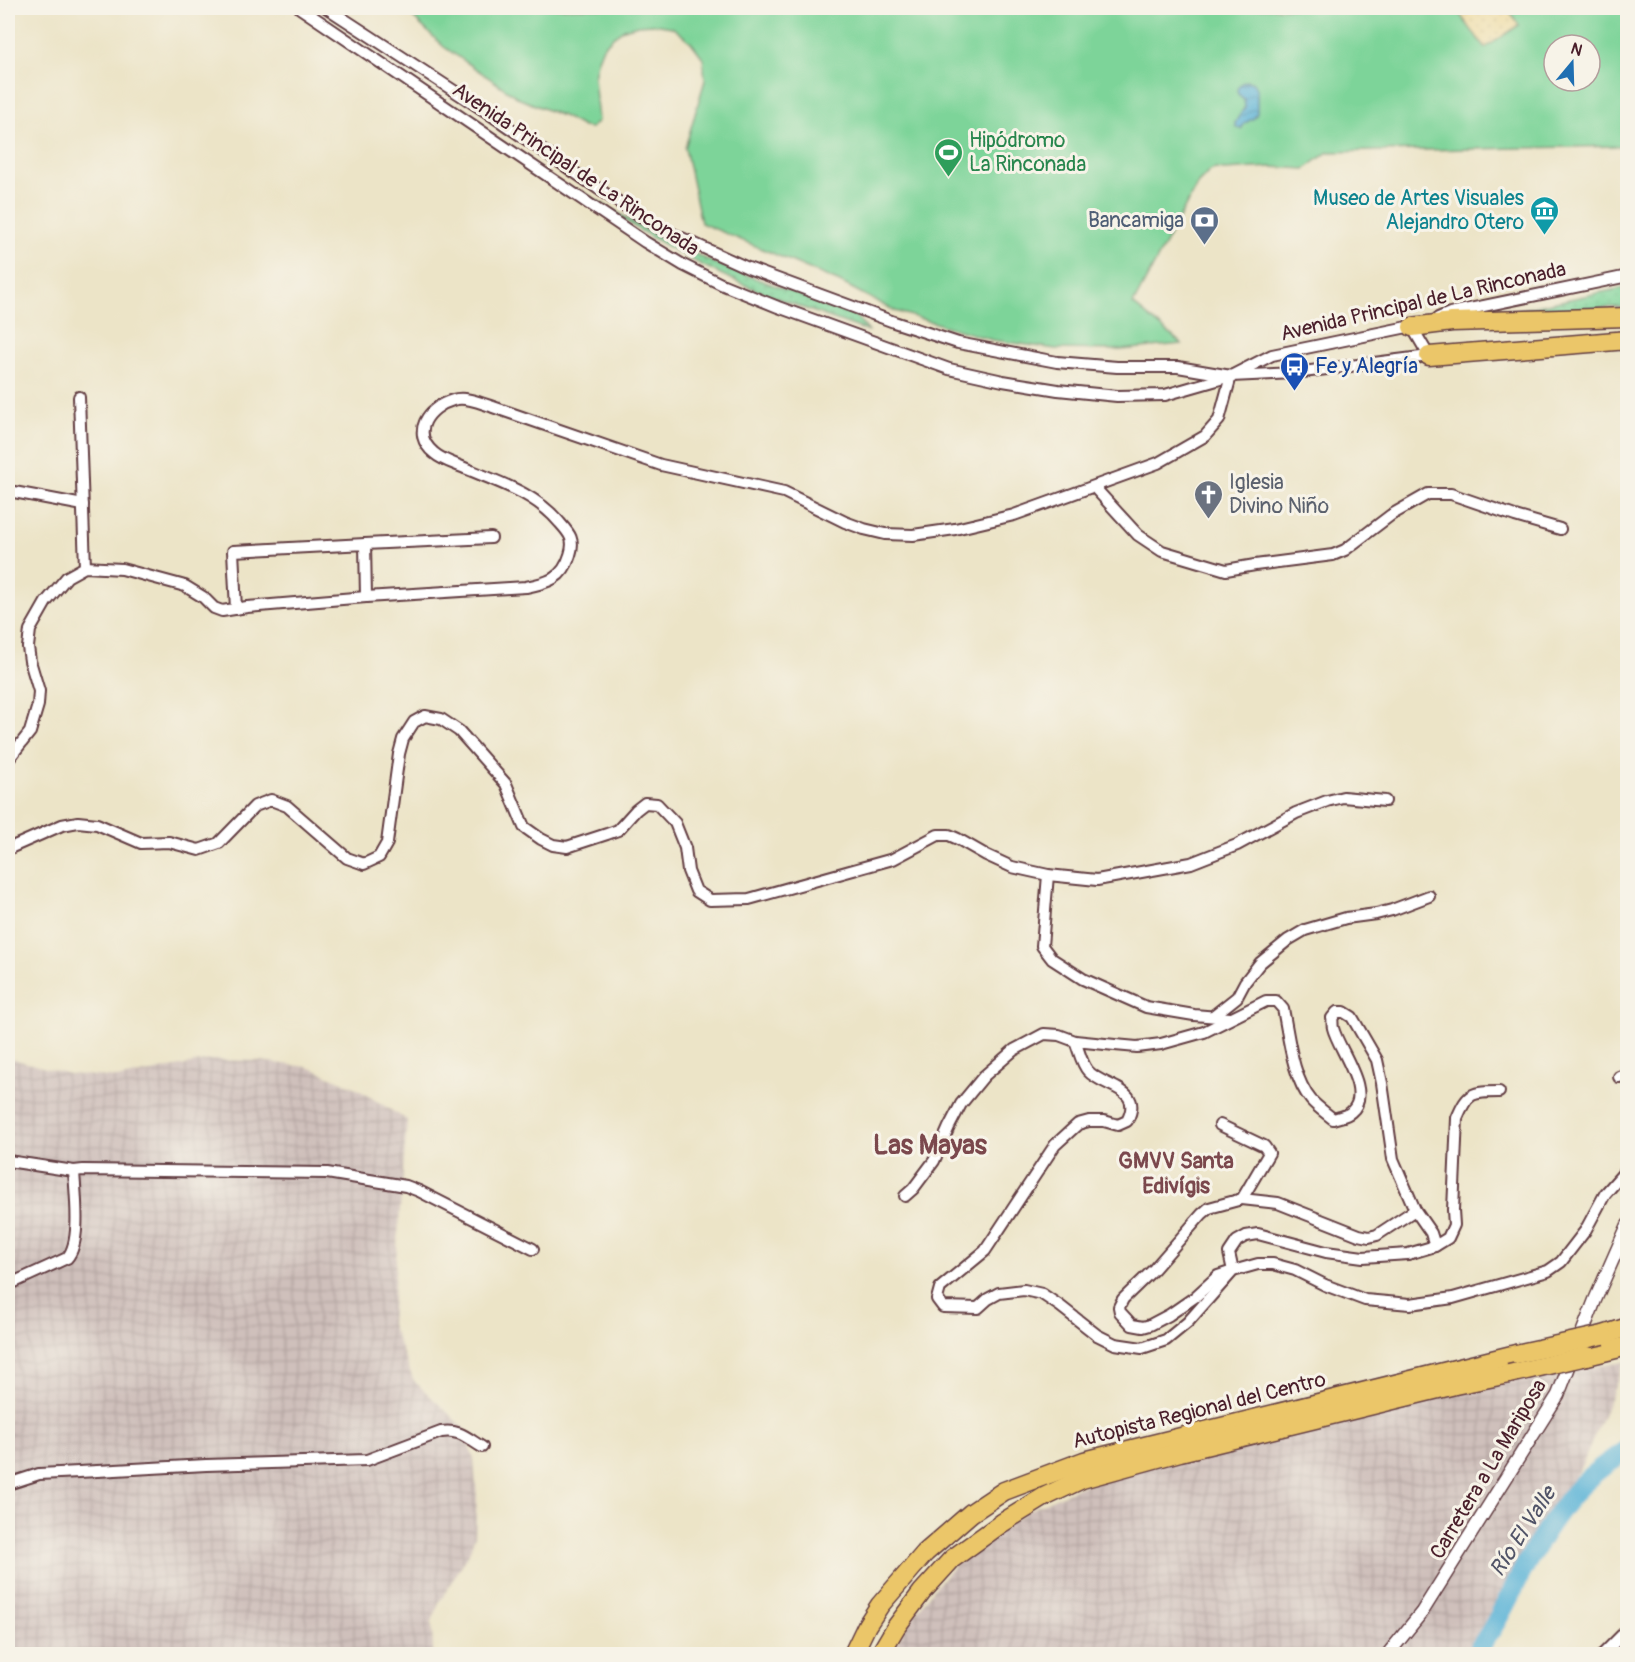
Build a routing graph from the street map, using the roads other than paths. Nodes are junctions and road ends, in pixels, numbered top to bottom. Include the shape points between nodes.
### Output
1 (300, 8) edge
2 (327, 8) edge
3 (1628, 276) edge
4 (1628, 317) edge
5 (1412, 327) junction
6 (1628, 340) edge
7 (1429, 356) junction
8 (1231, 375) junction
9 (79, 397) dead end
10 (1094, 487) junction
11 (14, 492) dead end
12 (83, 505) junction
13 (1560, 529) dead end
14 (491, 538) dead end
15 (365, 544) junction
16 (86, 567) junction
17 (366, 597) junction
18 (236, 609) junction
19 (8, 760) edge
20 (1385, 801) dead end
21 (8, 850) edge
22 (1048, 875) junction
23 (1429, 896) dead end
24 (1214, 1016) junction
25 (1230, 1018) junction
26 (1076, 1041) junction
27 (1499, 1092) dead end
28 (1220, 1125) dead end
29 (8, 1161) edge
30 (1628, 1168) edge
31 (74, 1171) junction
32 (904, 1196) dead end
33 (1242, 1199) junction
34 (1415, 1210) junction
35 (1628, 1225) edge
36 (1435, 1246) junction
37 (533, 1249) dead end
38 (1233, 1271) junction
39 (8, 1285) edge
40 (1628, 1327) edge
41 (1628, 1346) edge
42 (482, 1447) dead end
43 (8, 1484) edge
44 (867, 1625) junction
45 (1628, 1629) edge
46 (840, 1654) edge
47 (853, 1654) edge
48 (880, 1654) edge
49 (1388, 1654) edge
50 (1603, 1654) edge

1 - 8 street, Avenida Principal de La Rinconada via 645,242 740,292 949,369 1004,381 1117,396 1165,395
2 - 8 street, Avenida Principal de La Rinconada via 660,228 748,268 958,343 1057,362 1178,367
3 - 5 street, Avenida Principal de La Rinconada via 1450,313
4 - 5 highway via 1452,322
5 - 7 street
5 - 8 street, Avenida Principal de La Rinconada via 1272,355
6 - 7 highway
7 - 8 street, Avenida Principal de La Rinconada via 1295,373
8 - 10 street via 1219,420 1205,436 1158,463
9 - 12 street
10 - 13 street via 1138,535 1162,551 1226,570 1333,555 1428,494 1451,494
10 - 17 street via 1014,515 955,530 885,534 845,522 784,492 661,465 493,407 455,399 433,410 425,420 425,445 440,458 535,499 568,531 573,542 571,555 564,570 547,583
11 - 12 street
12 - 16 street
14 - 15 street
15 - 17 street
15 - 18 street via 233,551
16 - 18 street via 122,568 185,586 222,611
16 - 19 street via 67,577 30,630 28,647 39,691 38,705 30,732
17 - 18 street
20 - 22 street via 1343,797 1327,801 1191,863 1097,880
21 - 22 street via 62,825 78,822 98,824 141,843 169,842 199,850 219,843 255,806 271,800 287,806 346,858 364,864 379,857 387,843 402,739 414,722 426,716 441,718 459,731 506,784 524,827 554,845 567,847 618,830 645,803 657,804 675,823 696,891 710,900 749,899 893,859 938,835 949,836 1012,867
22 - 24 street via 1042,946 1052,959 1083,979 1146,1007
23 - 24 street via 1376,914 1305,930 1260,963 1237,997
24 - 25 street
25 - 26 street via 1204,1032 1161,1044 1137,1047
25 - 34 street via 1266,1001 1276,1001 1283,1009 1302,1086 1333,1119 1352,1112 1359,1097 1332,1018 1337,1012 1352,1017 1377,1060 1393,1160
26 - 32 street via 1044,1034 1014,1050 984,1076 962,1104 934,1161
26 - 38 street via 1089,1072 1126,1092 1132,1104 1131,1114 1118,1125 1104,1121 1078,1124 1055,1145 985,1251 940,1288 937,1299 943,1307 978,1308 999,1293 1024,1290 1042,1294 1097,1335 1115,1344 1142,1348 1166,1340 1188,1322
27 - 36 street via 1476,1092 1461,1108 1457,1118 1454,1225 1448,1238
28 - 33 street via 1264,1146 1269,1154
29 - 31 street
30 - 38 street via 1605,1194 1585,1231 1561,1262 1548,1271 1453,1298 1410,1304 1365,1300 1274,1264
31 - 37 street via 327,1173 405,1186
31 - 39 street via 76,1235 72,1253
33 - 34 street via 1278,1203 1369,1237
33 - 38 street via 1209,1208 1202,1214 1123,1299 1120,1312 1132,1324 1150,1325 1195,1297 1218,1276
34 - 36 street
35 - 49 street, Carretera a La Mariposa via 1558,1395 1422,1612
36 - 38 street via 1408,1254 1363,1257 1326,1252 1258,1234 1237,1241 1229,1252
40 - 44 highway, Autopista Regional del Centro, bridge via 1084,1461 1004,1491 971,1513 925,1553
41 - 48 highway, Autopista Regional del Centro, bridge via 1455,1385 1082,1479 1044,1497 952,1559 922,1592
42 - 43 street via 451,1430 367,1460 39,1474
44 - 46 highway via 853,1635
44 - 47 highway, Autopista Regional del Centro
45 - 50 street

